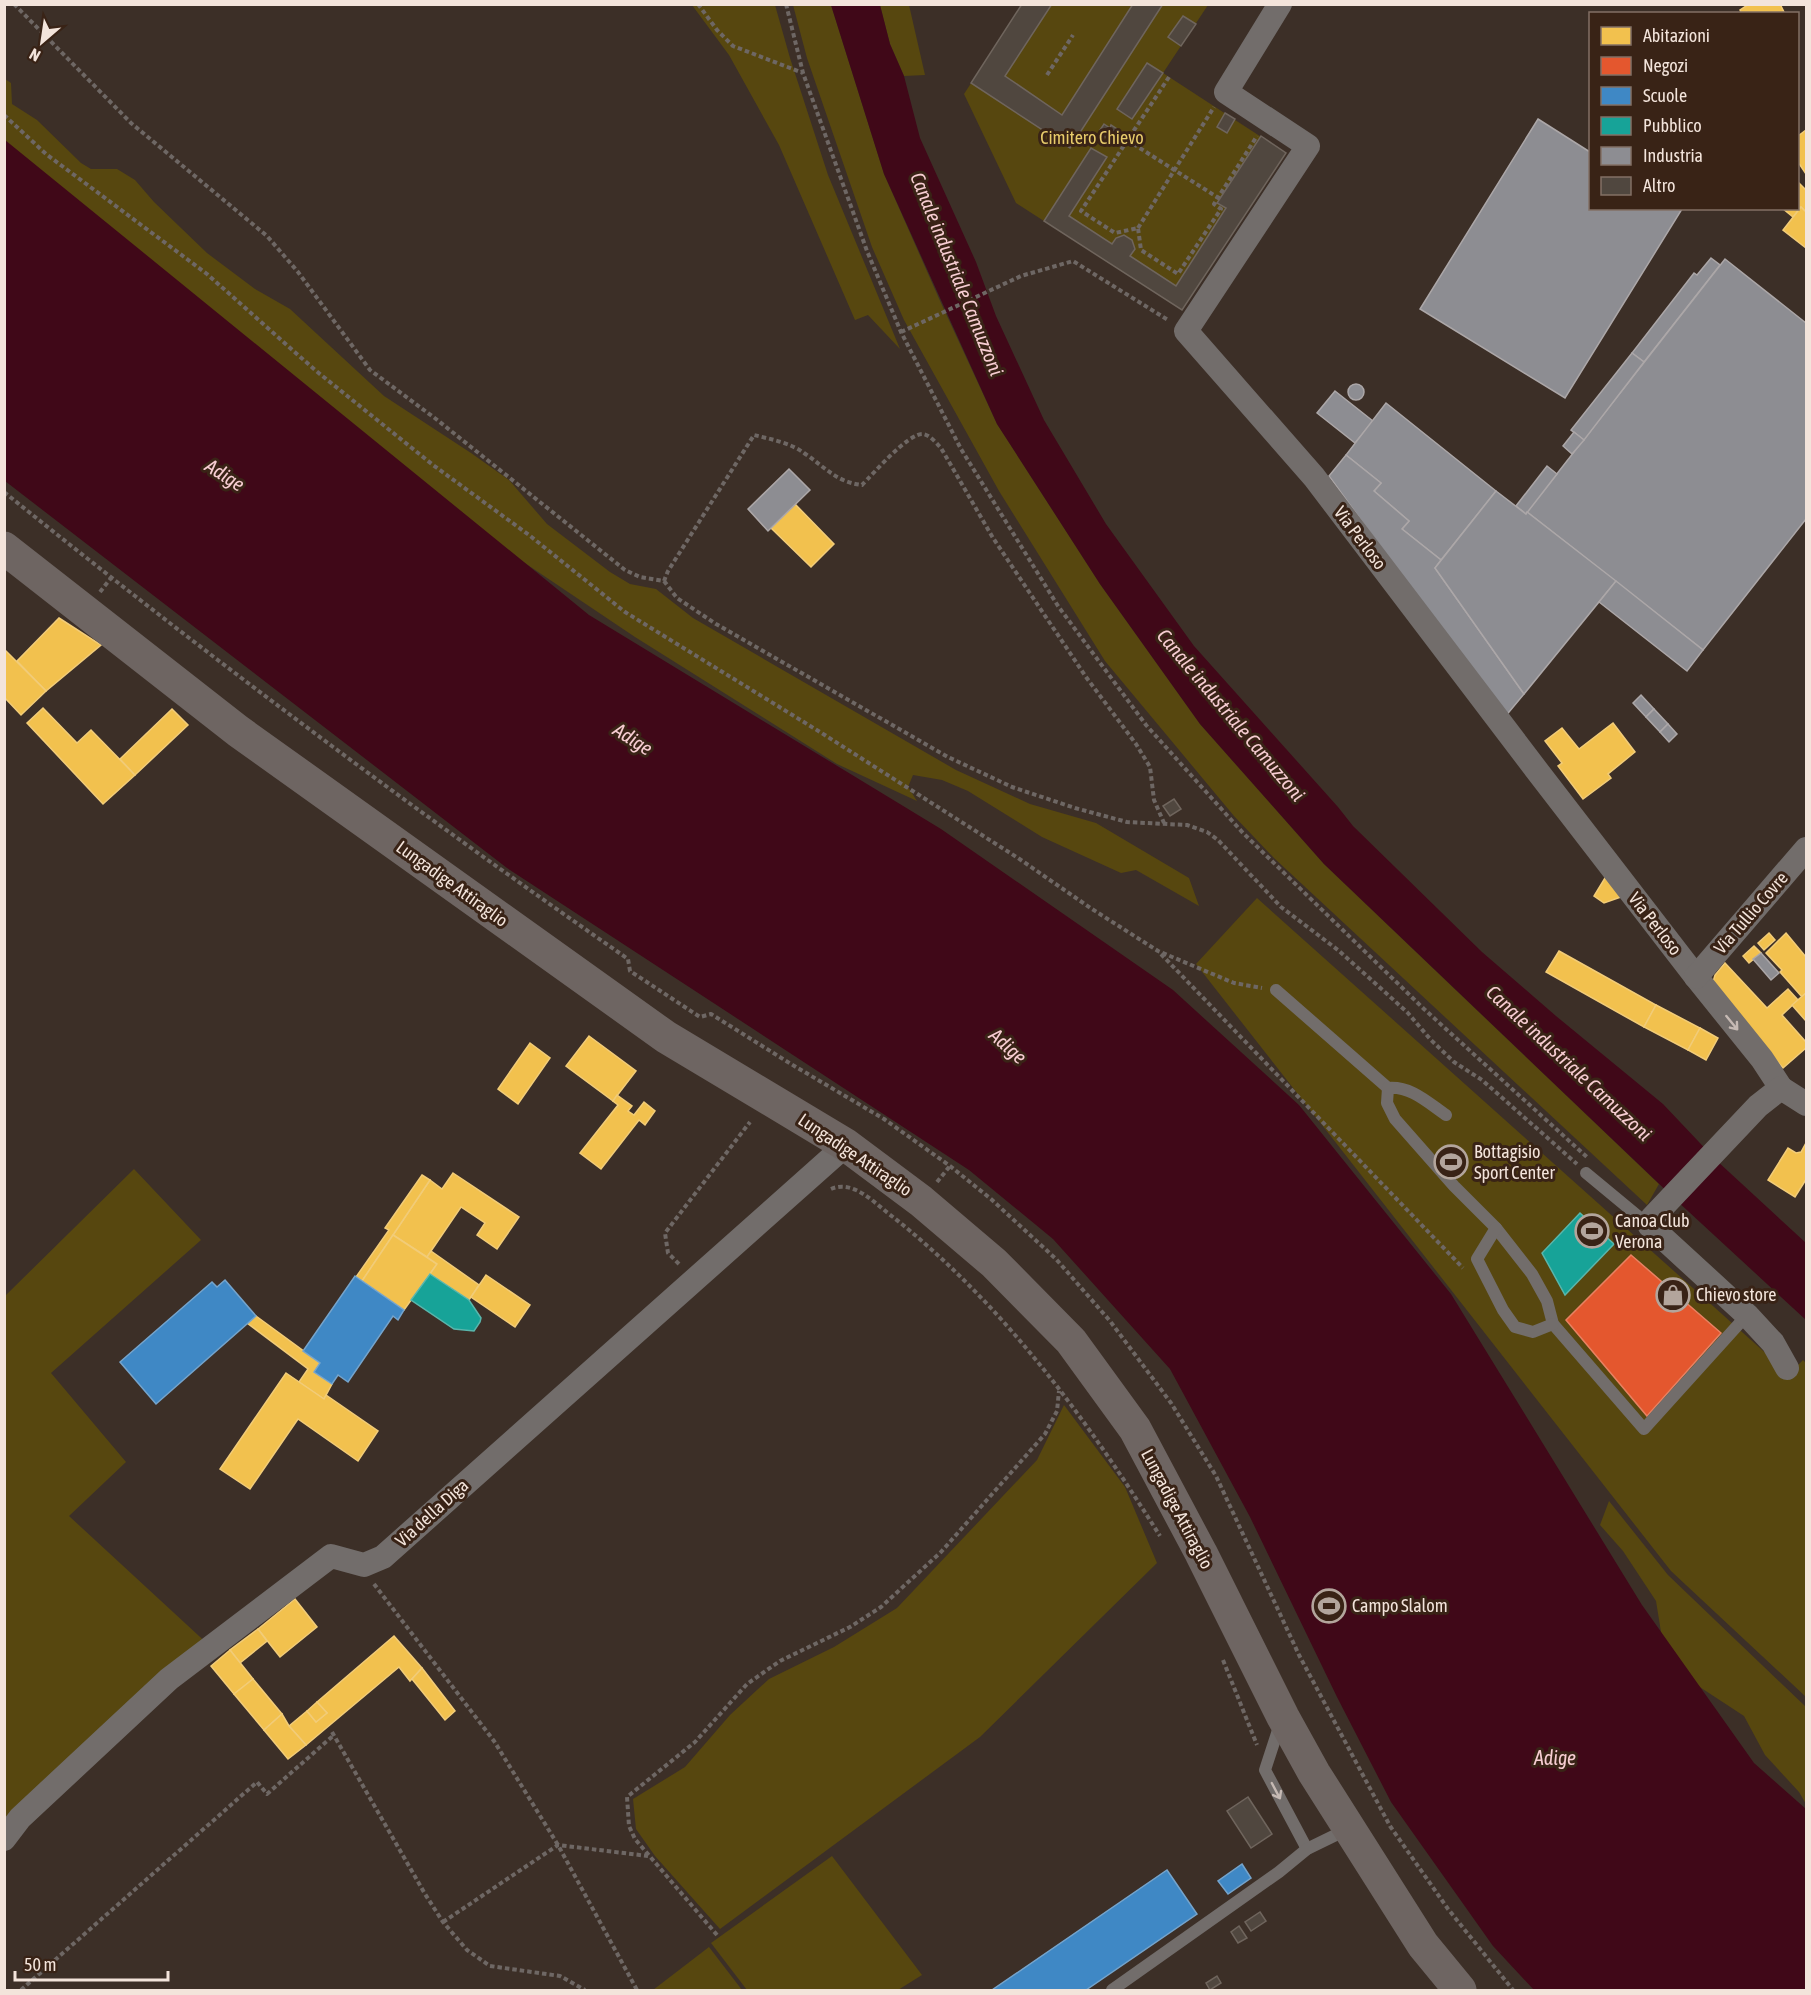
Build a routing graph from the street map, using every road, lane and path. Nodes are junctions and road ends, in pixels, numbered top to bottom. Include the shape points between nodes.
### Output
1 (14, 4) edge
2 (698, 4) edge
3 (786, 4) edge
4 (1280, 4) edge
5 (1073, 35) dead end
6 (803, 73) junction
7 (1047, 75) dead end
8 (1169, 76) dead end
9 (1215, 105) dead end
10 (4, 115) edge
11 (1257, 136) dead end
12 (1127, 140) junction
13 (1175, 170) junction
14 (1217, 197) junction
15 (1138, 228) junction
16 (1186, 331) junction
17 (901, 332) junction
18 (4, 548) edge
19 (664, 581) junction
20 (1164, 823) junction
21 (1806, 849) edge
22 (1158, 951) junction
23 (1696, 977) junction
24 (1276, 990) joint
25 (1388, 1088) junction
26 (1781, 1088) junction
27 (1806, 1104) edge
28 (1446, 1115) dead end
29 (750, 1122) dead end
30 (846, 1145) junction
31 (1589, 1167) junction
32 (827, 1193) dead end
33 (1655, 1218) junction
34 (1496, 1228) junction
35 (1470, 1275) dead end
36 (694, 1280) junction
37 (1747, 1315) junction
38 (1553, 1324) junction
39 (1787, 1368) dead end
40 (1059, 1390) junction
41 (1163, 1541) dead end
42 (364, 1565) junction
43 (1283, 1717) junction
44 (1348, 1829) junction
45 (4, 1839) edge
46 (558, 1845) junction
47 (1307, 1849) junction
48 (649, 1856) junction
49 (443, 1922) junction
50 (717, 1935) dead end
51 (21, 1990) edge
52 (585, 1990) edge
53 (637, 1990) edge
54 (1112, 1990) edge
55 (1461, 1990) edge

1 - 19 path via 131,123 267,236 370,370 625,570
2 - 6 path via 733,46
3 - 6 path
4 - 16 street via 1226,92 1308,146
5 - 7 path
6 - 17 path via 867,251
8 - 12 path
9 - 13 path
10 - 22 path via 46,154 207,274 315,370 424,458 625,612 830,738
11 - 14 path
12 - 13 path
12 - 15 path via 1081,211 1115,233
13 - 14 path
13 - 15 path
14 - 15 path via 1214,204 1221,209 1178,274 1142,250
16 - 17 path via 1073,261 1021,276
16 - 23 street, Via Perloso via 1314,477
17 - 31 path via 961,449 1058,606 1146,725 1252,841
18 - 30 street, Lungadige Attiraglio via 238,731 666,1037
19 - 20 path via 677,598 716,624 948,757 1012,787 1075,808 1127,822
19 - 20 path via 754,435 802,451 848,483 862,485 911,436 923,434 941,448 993,538 1086,678 1136,744 1150,767 1154,800
20 - 31 path via 1187,825 1218,840 1281,908 1338,950 1407,1012 1454,1062
21 - 23 street, Via Tullio Covre
22 - 24 path via 1234,983
22 - 35 path
23 -> 26 street, Via Perloso
24 - 25 lane
25 - 28 lane via 1401,1087
25 - 34 lane via 1387,1103 1395,1119
26 - 27 street, Via Perloso
26 - 33 street via 1718,1147
29 - 36 path via 665,1233 668,1253
30 - 36 street, Via della Diga
30 - 43 street, Lungadige Attiraglio via 921,1200 994,1263 1071,1341 1135,1429
31 - 33 lane
32 - 40 path via 843,1185 858,1190 913,1234 981,1296
33 - 37 street
34 - 38 lane via 1532,1274 1547,1301
34 - 38 lane via 1477,1259 1503,1310 1515,1327 1533,1332
36 - 42 street, Via della Diga via 383,1557
37 - 38 lane via 1644,1429
37 - 39 street via 1773,1343
40 - 41 path via 1133,1492
40 - 48 path via 1057,1411 1045,1434 942,1552 881,1607 850,1627 780,1661 747,1684 695,1743 627,1797 629,1826
42 - 45 street via 331,1556 260,1609 169,1679 20,1818
42 - 46 path via 376,1589 494,1742
43 - 44 street, Lungadige Attiraglio
43 -> 47 lane via 1264,1770
44 - 47 lane
44 - 55 street, Lungadige Attiraglio via 1423,1945
46 - 48 path
46 - 49 path
46 - 53 path
47 - 54 lane
48 - 50 path
49 - 51 path via 333,1733 267,1794 257,1782
49 - 52 path via 466,1950 490,1966 560,1976

